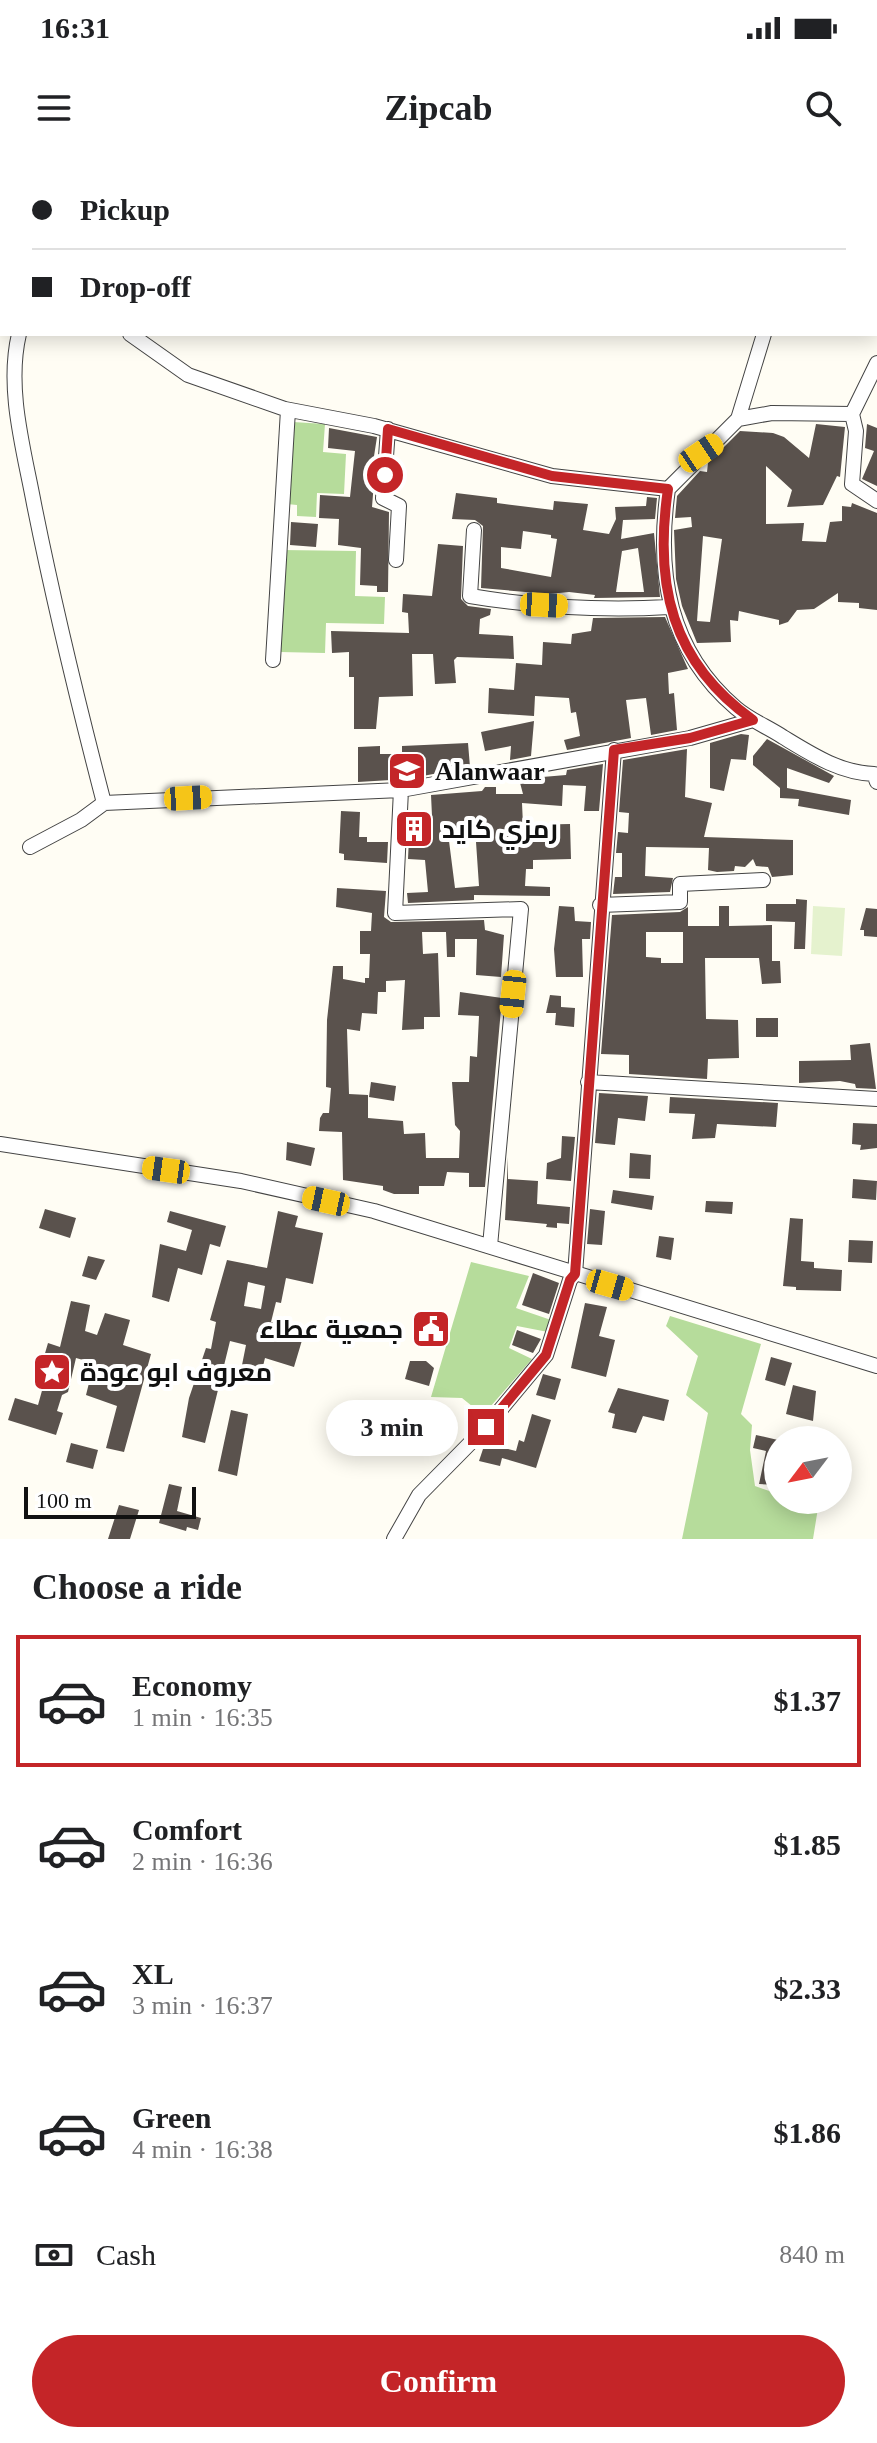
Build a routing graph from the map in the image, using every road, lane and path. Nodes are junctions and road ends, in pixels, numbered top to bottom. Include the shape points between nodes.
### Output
1 (19, 336) edge
2 (133, 336) edge
3 (763, 336) edge
4 (877, 363) edge
5 (288, 410) junction
6 (852, 414) junction
7 (738, 419) junction
8 (388, 429) junction
9 (668, 489) junction
10 (877, 501) edge
11 (474, 530) dead end
12 (396, 560) dead end
13 (669, 607) junction
14 (273, 660) dead end
15 (753, 720) junction
16 (614, 750) junction
17 (876, 776) edge
18 (401, 790) junction
19 (104, 803) junction
20 (35, 844) dead end
21 (763, 880) dead end
22 (600, 905) junction
23 (588, 1082) junction
24 (877, 1099) edge
25 (0, 1144) edge
26 (490, 1246) junction
27 (575, 1274) junction
28 (877, 1366) edge
29 (394, 1539) edge

1 - 19 street via 18,420 64,647
2 - 5 street via 188,375
3 - 7 street
4 - 6 street
5 - 8 street
5 - 14 street
6 - 7 street via 772,413
6 - 10 street via 852,484
7 - 9 street
8 - 9 street via 552,476
8 - 12 street via 383,498 399,506
9 - 13 street via 663,575
11 - 13 street via 470,596 518,604
13 - 15 street via 698,665
15 - 16 street via 690,738
15 - 17 street via 838,766
16 - 18 street
16 - 22 street
18 - 19 street
18 - 26 street via 395,913 521,909
19 - 20 street
21 - 22 street via 680,884 680,902
22 - 23 street
23 - 24 street
23 - 27 street
25 - 26 street via 241,1181 374,1211
26 - 27 street
27 - 28 street
27 - 29 street via 546,1355 419,1495

